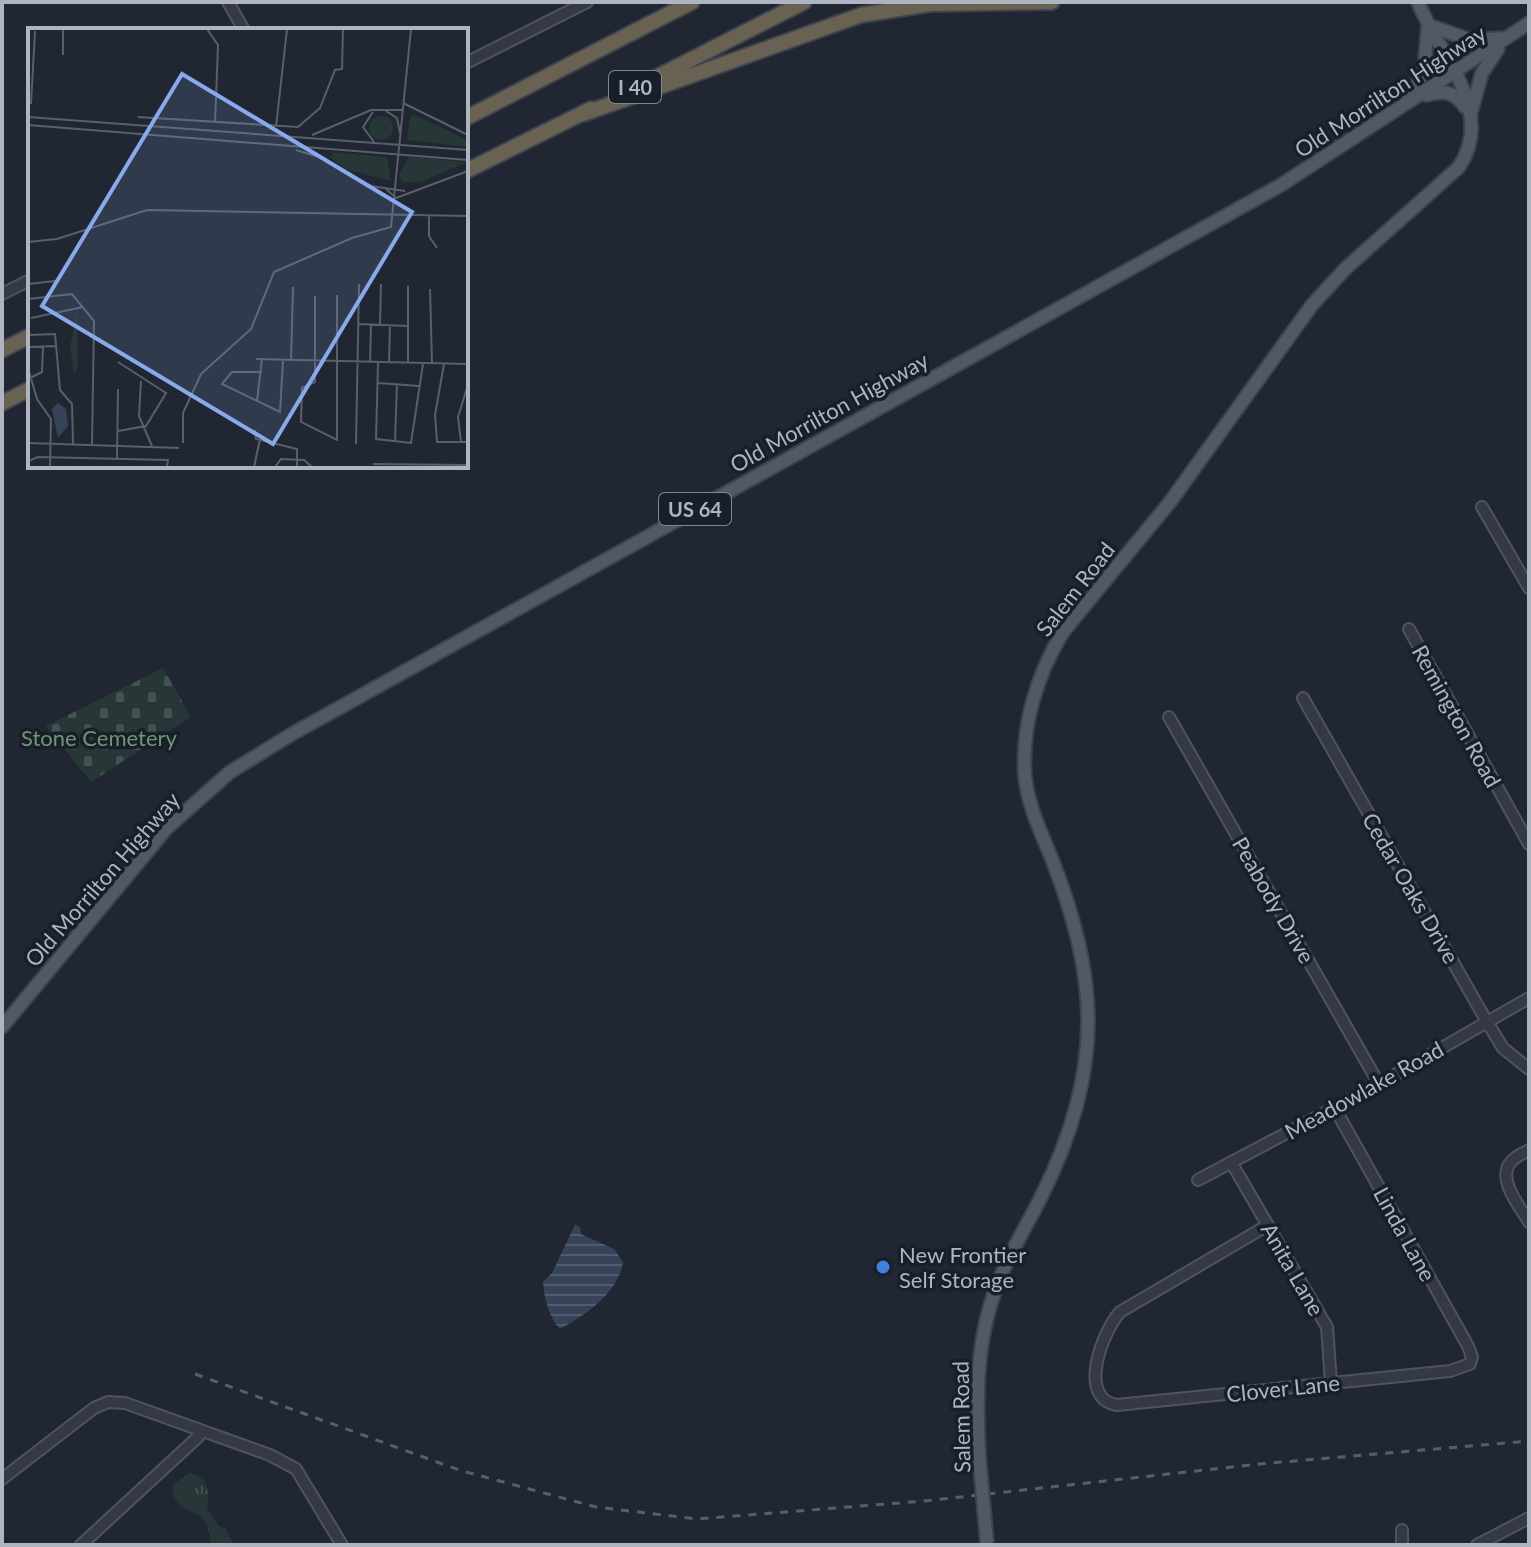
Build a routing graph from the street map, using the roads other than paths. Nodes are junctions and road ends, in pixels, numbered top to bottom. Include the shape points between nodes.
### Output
1 (228, 2) edge
2 (587, 2) edge
3 (692, 2) edge
4 (804, 2) edge
5 (1052, 2) edge
6 (1418, 2) edge
7 (1529, 23) edge
8 (1428, 25) junction
9 (243, 28) edge
10 (1508, 38) junction
11 (468, 62) edge
12 (1456, 71) junction
13 (1408, 101) junction
14 (583, 114) junction
15 (1470, 116) junction
16 (468, 117) edge
17 (468, 170) edge
18 (28, 281) edge
19 (2, 294) edge
20 (28, 337) edge
21 (2, 350) edge
22 (28, 390) edge
23 (2, 403) edge
24 (1482, 507) dead end
25 (1529, 588) edge
26 (1409, 629) dead end
27 (1303, 698) dead end
28 (1169, 717) dead end
29 (1529, 844) edge
30 (1529, 998) edge
31 (1487, 1022) junction
32 (2, 1027) edge
33 (1529, 1069) edge
34 (1379, 1084) junction
35 (1334, 1107) junction
36 (1529, 1150) edge
37 (1231, 1162) junction
38 (1198, 1180) dead end
39 (1529, 1222) edge
40 (1268, 1225) junction
41 (1472, 1362) joint
42 (1331, 1383) junction
43 (201, 1431) junction
44 (2, 1479) edge
45 (1529, 1518) edge
46 (1402, 1530) dead end
47 (988, 1544) edge
48 (81, 1545) edge
49 (342, 1545) edge
50 (1402, 1545) edge
51 (1477, 1545) edge

1 - 9 street
2 - 11 street
3 - 16 highway, I 40
4 - 14 highway, I 40
5 - 14 highway via 930,4 871,13
6 - 8 main road, Salem Road
7 - 10 main road, Old Morrilton Highway / US 64
8 - 10 main road via 1470,40
8 - 12 main road, Salem Road
8 - 13 main road via 1424,71
10 - 12 main road, Old Morrilton Highway / US 64
10 - 15 main road via 1482,73
12 - 13 main road, Old Morrilton Highway / US 64
12 - 15 main road, Salem Road
13 - 15 main road via 1444,91 1457,97
13 - 32 main road, Old Morrilton Highway / US 64 via 1281,185 230,772 167,828
14 - 17 highway, I 40
15 - 47 main road, Salem Road, bridge via 1473,136 1459,167 1312,305 1170,502 1063,632 1043,673 1025,737 1025,776 1079,941 1087,1047 1058,1162 1001,1276 978,1370
18 - 19 street
20 - 21 highway
22 - 23 highway
24 - 25 street
26 - 29 street, Remington Road
27 - 31 street, Cedar Oaks Drive
28 - 34 street, Peabody Drive
30 - 31 street, Meadowlake Road
31 - 33 street, Cedar Oaks Drive via 1503,1048
31 - 34 street, Meadowlake Road
34 - 35 street, Meadowlake Road
35 - 37 street, Meadowlake Road
35 - 41 street, Linda Lane via 1468,1346
36 - 39 street via 1510,1161 1506,1171 1507,1183
37 - 38 street, Meadowlake Road
37 - 40 street, Anita Lane
40 - 42 street, Anita Lane via 1327,1327
40 - 42 street, Clover Lane via 1120,1312 1098,1350 1098,1390 1117,1405
41 - 42 street, Clover Lane via 1450,1371
43 - 44 street via 125,1403 108,1402 78,1418
43 - 48 street
43 - 49 street via 296,1469
45 - 51 street
46 - 50 street

